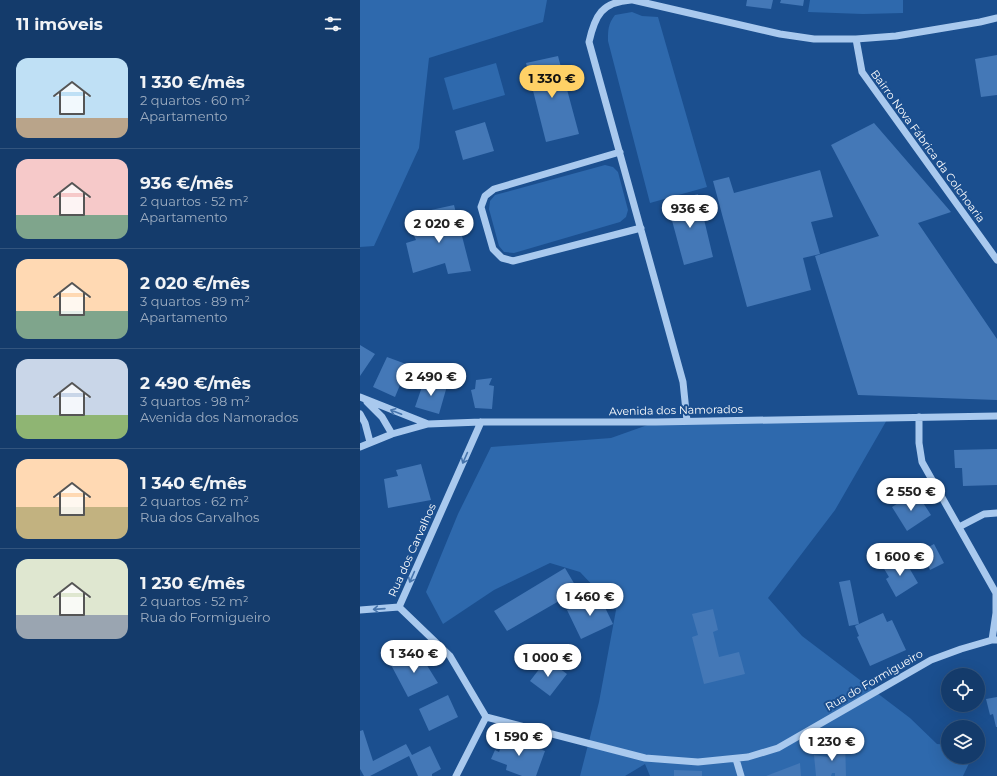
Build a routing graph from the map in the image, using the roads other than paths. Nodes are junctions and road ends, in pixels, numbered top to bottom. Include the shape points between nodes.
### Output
1 (632, 0) edge
2 (997, 18) edge
3 (856, 39) junction
4 (620, 152) junction
5 (641, 228) junction
6 (997, 260) edge
7 (362, 398) edge
8 (360, 414) edge
9 (997, 416) edge
10 (919, 417) junction
11 (481, 422) junction
12 (687, 422) junction
13 (428, 424) junction
14 (392, 434) junction
15 (370, 442) junction
16 (360, 447) edge
17 (997, 514) edge
18 (959, 527) junction
19 (997, 593) edge
20 (399, 607) junction
21 (360, 610) edge
22 (994, 640) edge
23 (486, 717) junction
24 (736, 759) junction
25 (456, 776) edge
26 (741, 776) edge

1 - 3 street via 780,34 814,39
1 - 4 street via 617,1 597,16 589,42
2 - 3 street via 896,36
3 - 6 street, Bairro Nova Fábrica da Colchoaria via 862,72
4 - 5 street
4 - 5 street via 494,189 485,196 481,207 494,249 502,258 513,261
5 - 12 street via 683,382
13 -> 7 street
7 - 14 street via 382,417
8 - 15 street
9 - 10 street, Avenida dos Namorados
10 - 12 street, Avenida dos Namorados
10 - 18 street via 922,462
11 - 12 street, Avenida dos Namorados
11 - 13 street, Avenida dos Namorados
11 -> 20 street, Rua dos Carvalhos
13 - 14 street, Avenida dos Namorados
14 - 15 street, Avenida dos Namorados
15 - 16 street, Avenida dos Namorados
17 - 18 street via 984,514
18 - 19 street
19 - 22 street
20 -> 21 street
20 - 23 street, Rua dos Carvalhos via 450,656
22 - 24 street, Rua do Formigueiro via 931,660 778,748
23 - 24 street, Rua do Formigueiro via 645,758 698,762
23 - 25 street
24 - 26 street

